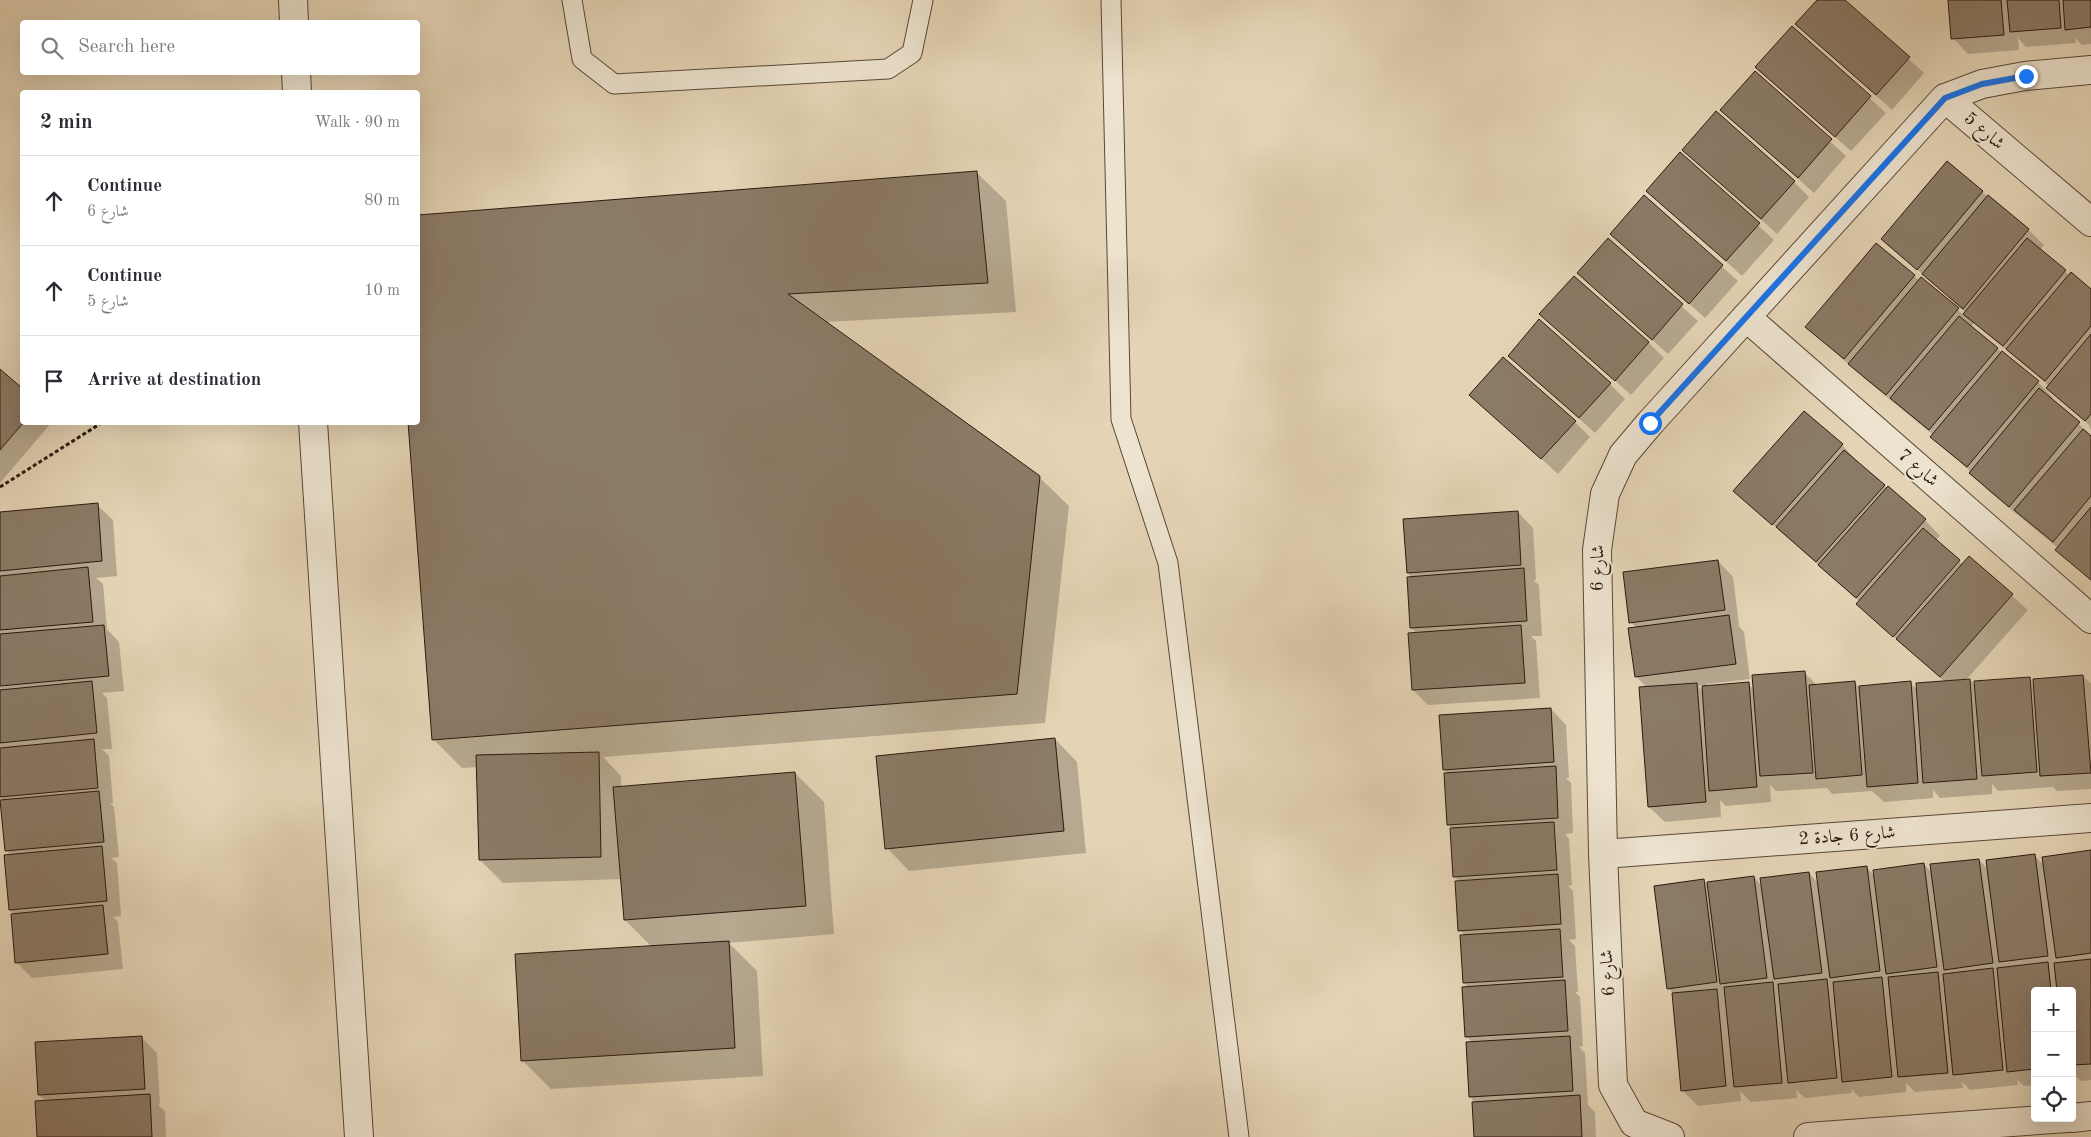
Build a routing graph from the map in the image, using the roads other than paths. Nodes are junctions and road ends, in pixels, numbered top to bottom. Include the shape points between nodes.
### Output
1 (293, 0) edge
2 (572, 0) edge
3 (923, 0) edge
4 (1111, 0) edge
5 (294, 20) edge
6 (2091, 70) edge
7 (296, 75) edge
8 (297, 90) edge
9 (1945, 98) junction
10 (2091, 222) edge
11 (1746, 317) junction
12 (313, 425) edge
13 (2091, 619) edge
14 (2091, 818) edge
15 (1602, 854) junction
16 (2091, 1116) edge
17 (2076, 1118) edge
18 (2031, 1121) edge
19 (359, 1137) edge
20 (1239, 1137) edge
21 (1670, 1137) edge
22 (1808, 1137) edge

1 - 5 street
2 - 3 lane via 582,59 614,84 888,69 912,53
4 - 20 lane via 1121,419 1168,563
6 - 9 street, شارع 5 via 1982,84
7 - 8 street
9 - 10 street, شارع 5
9 - 11 street, شارع 6
11 - 13 street, شارع 7
11 - 15 street, شارع 6 via 1623,455 1605,494 1596,550
12 - 19 street
14 - 15 street, شارع 6 جادة 2
15 - 21 street, شارع 6 via 1614,1085 1634,1123
16 - 17 street
18 - 22 street

